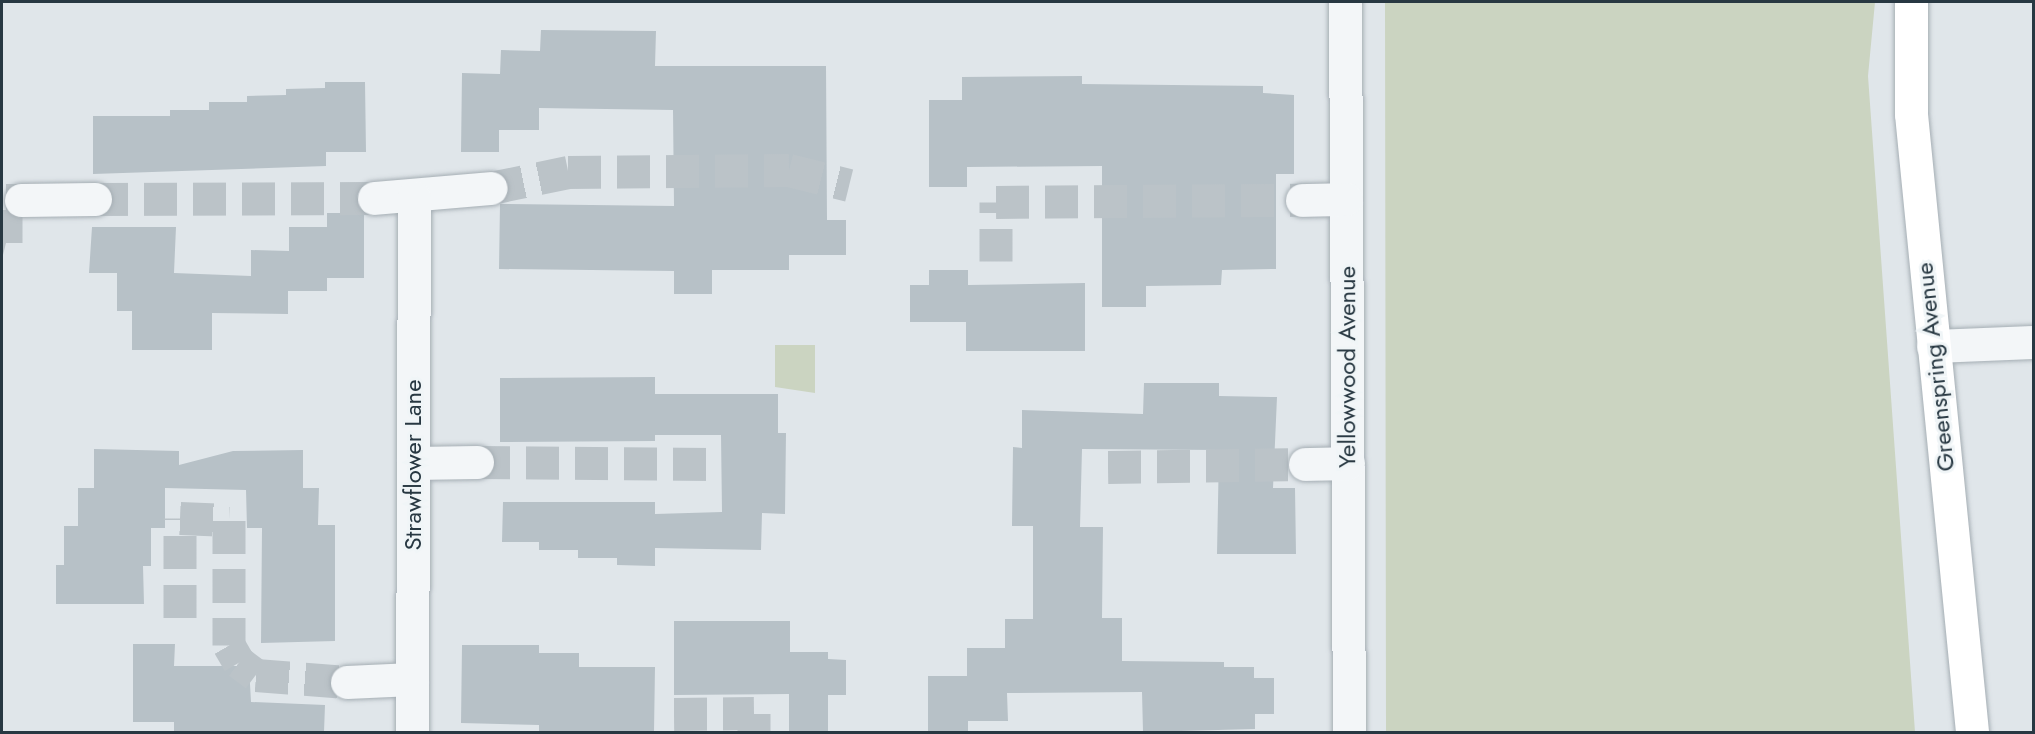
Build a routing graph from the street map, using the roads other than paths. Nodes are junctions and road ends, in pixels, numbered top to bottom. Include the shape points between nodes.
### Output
1 (1345, 2) edge
2 (1911, 2) edge
3 (491, 188) tunnel mouth
4 (414, 197) junction
5 (374, 198) tunnel mouth
6 (95, 199) tunnel mouth
7 (1347, 199) junction
8 (21, 200) tunnel mouth
9 (1302, 200) tunnel mouth
10 (2034, 342) edge
11 (1933, 346) junction
12 (477, 462) tunnel mouth
13 (413, 463) junction
14 (1348, 463) junction
15 (1305, 464) tunnel mouth
16 (412, 679) junction
17 (347, 682) tunnel mouth
18 (412, 732) edge
19 (1348, 732) edge
20 (1972, 732) edge

1 - 7 street, Yellowwood Avenue
2 - 11 main road, Greenspring Avenue via 1911,114
3 - 4 street
4 - 5 street
4 - 13 street, Strawflower Lane
6 - 8 street
7 - 9 street
7 - 14 street, Yellowwood Avenue
10 - 11 street
11 - 20 main road, Greenspring Avenue
12 - 13 street
13 - 16 street, Strawflower Lane
14 - 15 street
14 - 19 street, Yellowwood Avenue
16 - 17 street
16 - 18 street, Strawflower Lane

